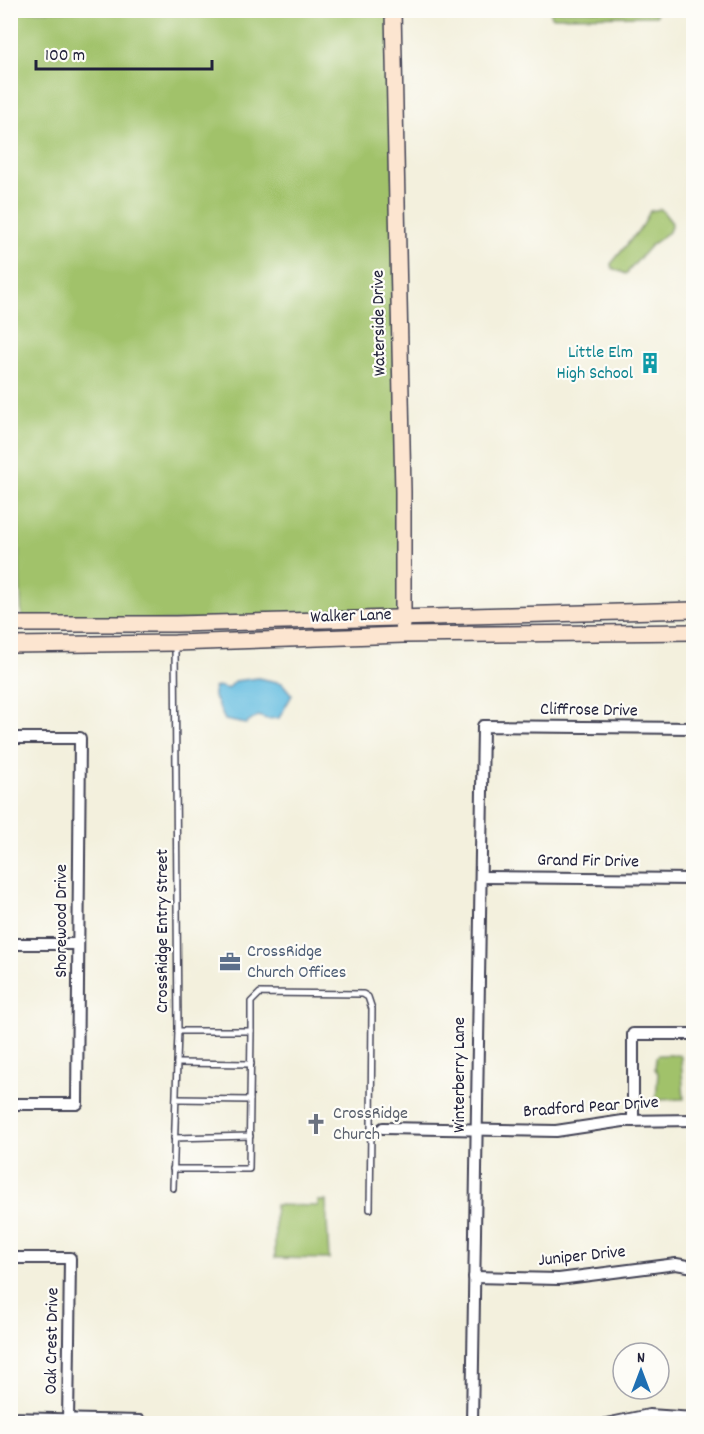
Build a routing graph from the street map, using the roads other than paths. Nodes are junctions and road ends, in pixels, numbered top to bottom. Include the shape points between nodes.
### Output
1 (393, 10) edge
2 (693, 610) edge
3 (404, 617) junction
4 (176, 624) junction
5 (14, 625) edge
6 (693, 632) edge
7 (403, 635) junction
8 (175, 644) junction
9 (10, 645) edge
10 (483, 726) joint
11 (693, 728) edge
12 (10, 738) edge
13 (481, 877) junction
14 (693, 879) edge
15 (10, 944) edge
16 (78, 944) junction
17 (178, 1030) junction
18 (251, 1031) junction
19 (693, 1034) edge
20 (177, 1063) junction
21 (251, 1064) junction
22 (176, 1099) junction
23 (250, 1100) junction
24 (10, 1104) edge
25 (693, 1120) edge
26 (633, 1121) junction
27 (383, 1128) joint
28 (371, 1129) junction
29 (476, 1130) junction
30 (250, 1136) junction
31 (174, 1138) junction
32 (173, 1169) junction
33 (172, 1188) dead end
34 (370, 1209) dead end
35 (10, 1258) edge
36 (693, 1267) edge
37 (474, 1277) junction
38 (10, 1418) edge
39 (693, 1418) edge
40 (140, 1420) dead end
41 (68, 1421) edge
42 (471, 1424) edge
43 (606, 1424) edge

1 - 3 street, Waterside Drive
2 - 3 street, Walker Lane
3 - 4 street, Walker Lane
3 - 7 street, Waterside Drive
4 - 5 street, Walker Lane
4 - 8 street
6 - 7 street, Walker Lane
7 - 8 street, Walker Lane
8 - 9 street, Walker Lane
8 - 17 lane, CrossRidge Entry Street
10 - 11 street, Cliffrose Drive
10 - 13 street, Winterberry Lane
12 - 16 street, Shorewood Drive via 80,738
13 - 14 street, Grand Fir Drive
13 - 29 street, Winterberry Lane
15 - 16 street
16 - 24 street, Shorewood Drive via 77,1104
17 - 18 lane, CrossRidge Entry Street
17 - 20 lane
18 - 21 lane
18 - 28 lane via 251,1002 260,993 369,997
19 - 26 street via 633,1034
20 - 21 lane
20 - 22 lane
21 - 23 lane
22 - 23 lane
22 - 31 lane
23 - 30 lane
25 - 26 street, Bradford Pear Drive
26 - 29 street, Bradford Pear Drive via 556,1131
27 - 28 lane
27 - 29 street, Bradford Pear Drive
28 - 34 lane
29 - 37 street, Winterberry Lane
30 - 31 lane
30 - 32 lane via 249,1169
31 - 32 lane
32 - 33 lane
35 - 41 street, Oak Crest Drive via 70,1258
36 - 37 street, Juniper Drive via 664,1265 559,1279
37 - 42 street, Winterberry Lane
38 - 41 street
39 - 43 street via 649,1415
40 - 41 street

